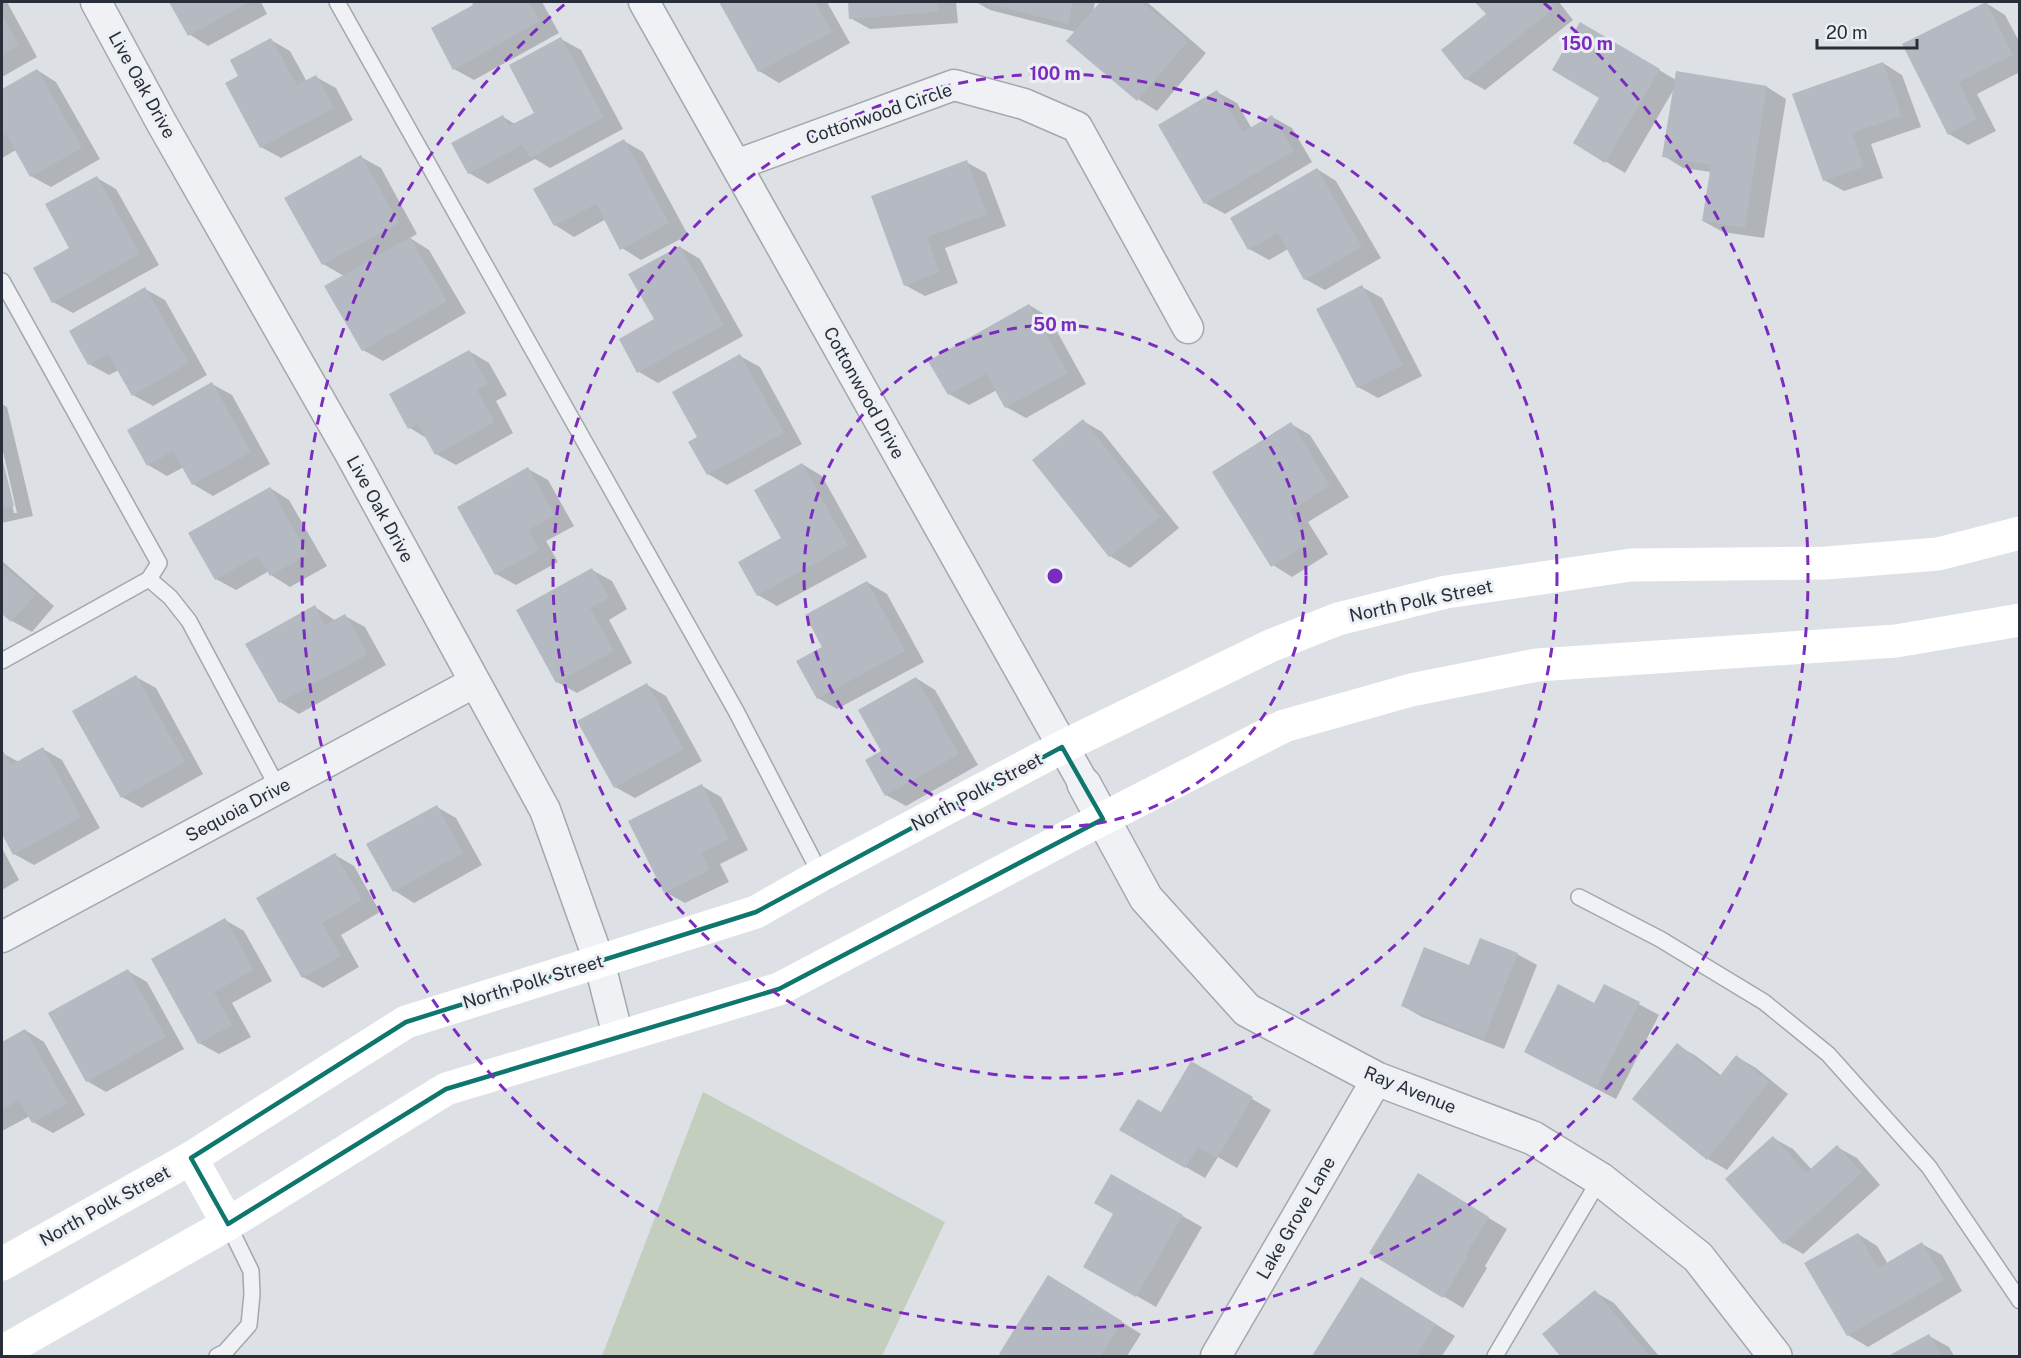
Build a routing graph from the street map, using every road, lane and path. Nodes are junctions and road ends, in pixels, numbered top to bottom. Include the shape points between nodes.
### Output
1 (96, 2) edge
2 (337, 2) edge
3 (644, 2) edge
4 (736, 165) junction
5 (2, 281) edge
6 (1188, 328) dead end
7 (2019, 533) edge
8 (149, 579) junction
9 (2019, 620) edge
10 (2, 661) edge
11 (475, 682) junction
12 (1062, 747) junction
13 (1084, 784) joint
14 (278, 788) junction
15 (1103, 819) junction
16 (821, 875) junction
17 (1578, 897) dead end
18 (2, 937) edge
19 (599, 961) junction
20 (618, 1036) junction
21 (1377, 1079) junction
22 (190, 1158) junction
23 (1600, 1179) junction
24 (228, 1224) junction
25 (2, 1264) edge
26 (2019, 1302) edge
27 (2, 1352) edge
28 (217, 1356) edge
29 (1216, 1356) edge
30 (1495, 1356) edge
31 (1775, 1356) edge

1 - 11 street, Live Oak Drive
2 - 16 lane via 736,711
3 - 4 street, Cottonwood Drive
4 - 6 street, Cottonwood Circle via 954,85 1024,104 1077,127
4 - 12 street, Cottonwood Drive
5 - 8 lane via 159,563
7 - 12 main road, North Polk Street via 1938,554 1818,564 1631,565 1446,592 1338,619 1270,646
8 - 10 lane
8 - 14 lane via 189,621
9 - 15 main road via 1896,640 1537,665 1411,690 1284,726
11 - 14 street, Sequoia Drive
11 - 19 street, Live Oak Drive via 545,810
12 - 13 street, Cottonwood Drive
12 - 16 main road, North Polk Street
13 - 15 street, Ray Avenue
14 - 18 street, Sequoia Drive
15 - 20 main road via 779,989
15 - 21 street, Ray Avenue via 1146,898 1247,1010
16 - 19 main road, North Polk Street via 756,912
17 - 26 lane via 1660,939 1764,1002 1828,1054 1929,1167
19 - 20 street, Live Oak Drive
19 - 22 main road, North Polk Street via 406,1022
20 - 24 main road via 446,1089
21 - 23 street, Ray Avenue via 1533,1138
21 - 29 street, Lake Grove Lane
22 - 24 main road
22 - 25 main road, North Polk Street
23 - 30 lane
23 - 31 street, Ray Avenue via 1698,1257
24 - 27 main road
24 - 28 lane via 251,1271 252,1293 249,1325

